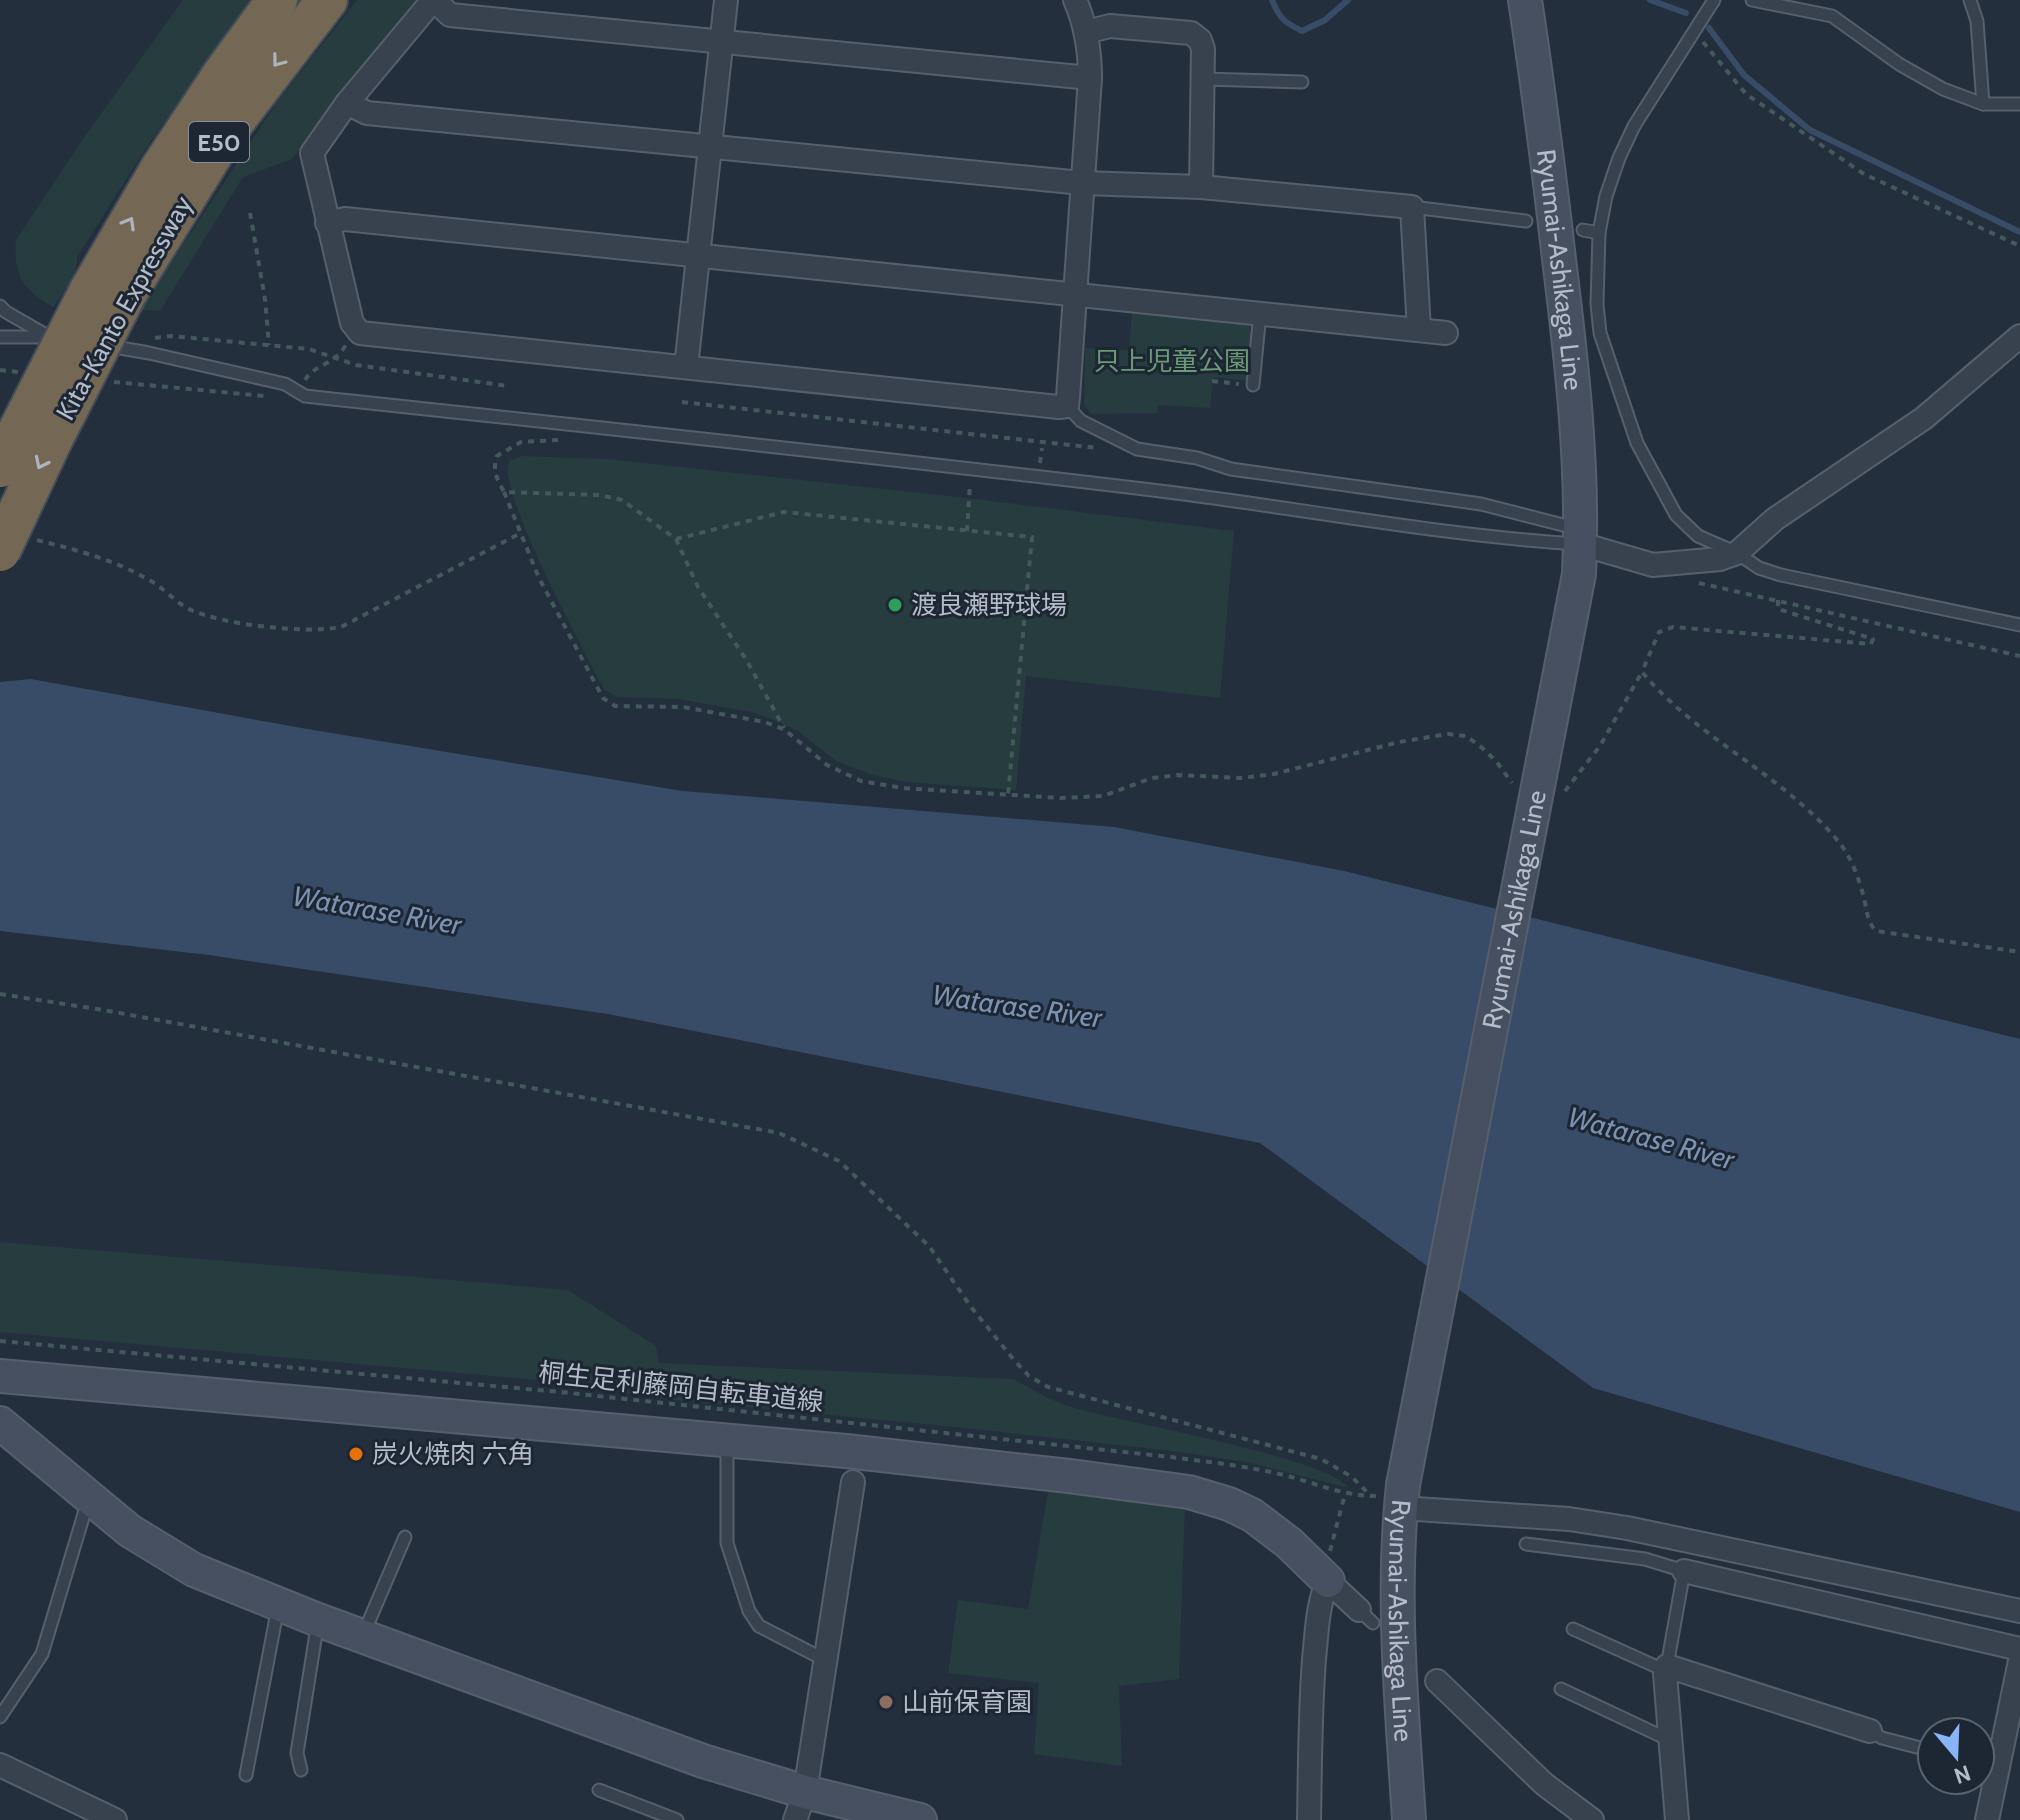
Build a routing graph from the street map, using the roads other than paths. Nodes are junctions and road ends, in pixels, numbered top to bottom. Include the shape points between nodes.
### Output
1 (277, 0) edge
2 (327, 0) edge
3 (433, 0) edge
4 (726, 0) edge
5 (1075, 0) edge
6 (1525, 0) edge
7 (1714, 0) edge
8 (1752, 0) edge
9 (1970, 0) edge
10 (1086, 32) junction
11 (721, 42) junction
12 (1090, 78) junction
13 (1203, 79) junction
14 (1302, 82) dead end
15 (347, 103) junction
16 (1983, 104) junction
17 (2020, 104) edge
18 (710, 146) junction
19 (1082, 183) junction
20 (1201, 187) junction
21 (1412, 207) junction
22 (1526, 221) dead end
23 (327, 223) junction
24 (1583, 230) dead end
25 (1599, 233) junction
26 (699, 255) junction
27 (108, 292) junction
28 (1074, 294) junction
29 (0, 306) edge
30 (1260, 313) junction
31 (1419, 330) junction
32 (1446, 333) dead end
33 (47, 335) junction
34 (2020, 336) edge
35 (0, 337) edge
36 (686, 367) junction
37 (1253, 385) road end
38 (1067, 406) junction
39 (0, 467) edge
40 (14, 544) edge
41 (1737, 553) junction
42 (1580, 559) junction
43 (2020, 625) edge
44 (0, 1376) edge
45 (0, 1423) edge
46 (727, 1456) dead end
47 (853, 1482) dead end
48 (1402, 1496) junction
49 (92, 1501) junction
50 (405, 1537) dead end
51 (1526, 1544) dead end
52 (1328, 1571) junction
53 (1684, 1571) junction
54 (278, 1605) junction
55 (2020, 1611) edge
56 (1366, 1616) dead end
57 (318, 1620) junction
58 (1573, 1629) dead end
59 (362, 1636) junction
60 (2020, 1649) edge
61 (825, 1660) junction
62 (2020, 1661) edge
63 (1667, 1668) junction
64 (1430, 1676) dead end
65 (1561, 1689) dead end
66 (0, 1717) edge
67 (1870, 1731) joint
68 (1671, 1738) junction
69 (1916, 1747) edge
70 (0, 1765) edge
71 (301, 1770) dead end
72 (246, 1775) dead end
73 (599, 1790) dead end
74 (800, 1806) edge
75 (115, 1820) edge
76 (677, 1820) edge
77 (920, 1820) edge
78 (1309, 1820) edge
79 (1409, 1820) edge
80 (1592, 1820) edge
81 (1677, 1820) edge
82 (1987, 1820) edge

27 -> 1 highway, Kita-Kanto Expressway / E50 via 161,168
2 -> 27 highway, Kita-Kanto Expressway / E50
3 - 11 street via 450,15
3 - 15 street
4 - 11 street
5 - 10 street
6 - 42 street, Ryumai-Ashikaga Line via 1577,417
7 - 25 lane via 1634,126 1606,196
8 - 16 lane via 1832,16 1921,78
9 - 16 lane via 1977,21
10 - 12 street
10 - 13 street via 1110,26 1191,33 1203,49
11 - 12 street
11 - 18 street
12 - 19 street
13 - 14 lane
13 - 20 street
15 - 18 street via 367,113
15 - 23 street via 312,153
16 - 17 lane
18 - 19 street
18 - 26 street
19 - 20 street
19 - 28 street
20 - 21 street
21 - 22 lane
21 - 31 street
23 - 26 street via 345,219
23 - 36 street via 355,330
24 - 25 lane
25 - 41 lane via 1600,333 1637,443 1685,526
26 - 28 street
26 - 36 street
27 - 39 highway, Kita-Kanto Expressway / E50, bridge
27 -> 40 highway, Kita-Kanto Expressway / E50, bridge
28 - 30 street
28 - 38 street
29 - 33 lane
30 - 31 street
30 - 37 lane
31 - 32 street
33 - 35 lane
33 - 42 lane via 285,384 305,396 1169,492 1456,533
34 - 41 street via 1924,418 1775,519
36 - 38 street
38 - 42 lane via 1081,421 1137,449 1231,469 1492,506 1567,526
41 - 42 street via 1653,565
41 - 43 lane via 1781,575
42 - 48 street, Ryumai-Ashikaga Line, bridge
44 - 52 street via 846,1451 1189,1492 1252,1515
45 - 49 street
46 - 61 lane via 727,1543 749,1611 759,1626
47 - 61 street
48 - 55 street via 1627,1528
48 - 79 street, Ryumai-Ashikaga Line via 1398,1619
49 - 54 street via 194,1570
49 - 66 lane via 42,1654
50 - 59 lane
51 - 53 lane via 1645,1559
52 - 56 street
52 - 78 street via 1318,1618 1311,1706
53 - 60 street
53 - 63 lane
54 - 57 street
54 - 72 lane
57 - 59 street
57 - 71 lane via 297,1753
58 - 63 lane
59 - 74 street via 703,1761
61 - 74 street
62 - 82 street via 1993,1767
63 - 67 street
63 - 68 street
64 - 80 street via 1544,1784
65 - 68 lane
67 - 69 lane
68 - 81 street
70 - 75 street
73 - 76 lane
74 - 77 street

